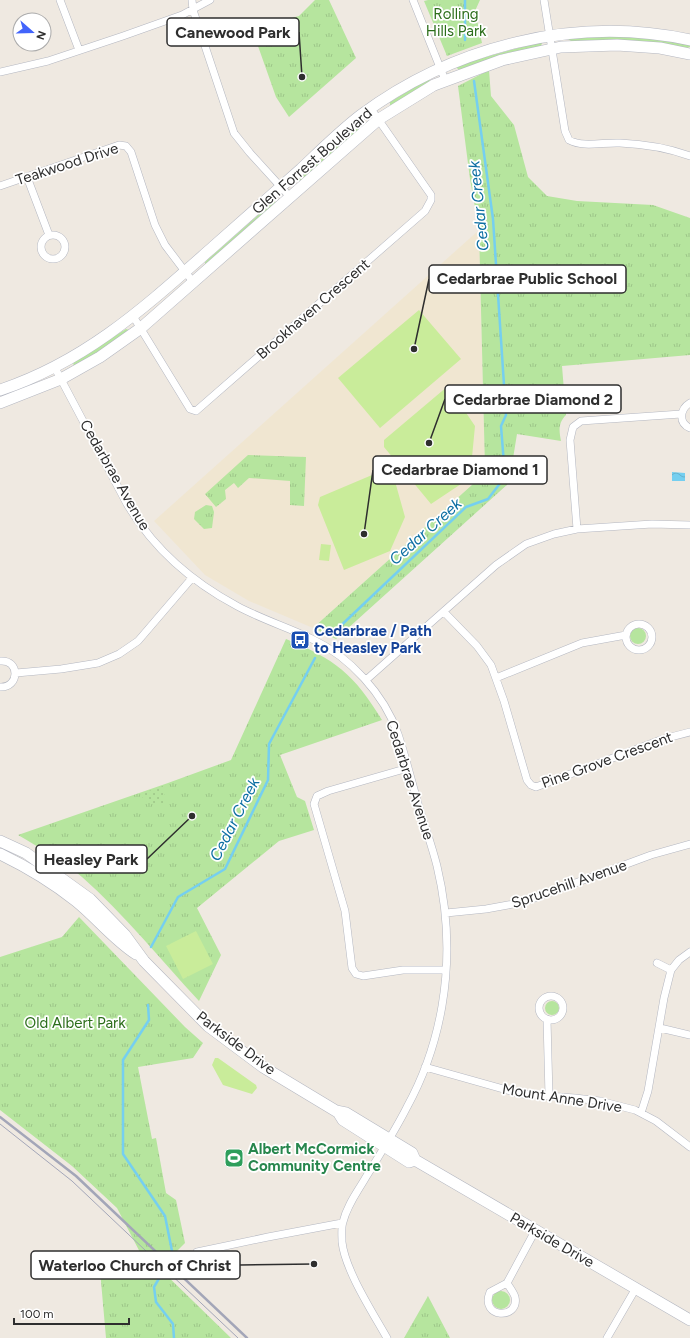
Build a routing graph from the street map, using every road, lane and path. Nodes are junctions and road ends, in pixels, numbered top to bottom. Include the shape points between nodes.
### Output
1 (60, 0) edge
2 (192, 0) edge
3 (210, 0) edge
4 (413, 0) edge
5 (544, 0) edge
6 (193, 10) junction
7 (550, 36) junction
8 (690, 40) edge
9 (551, 49) junction
10 (78, 50) junction
11 (690, 54) edge
12 (440, 69) junction
13 (0, 72) edge
14 (445, 80) junction
15 (372, 108) junction
16 (379, 119) junction
17 (690, 156) edge
18 (27, 177) junction
19 (0, 186) edge
20 (280, 187) junction
21 (290, 198) junction
22 (49, 235) dead end
23 (186, 272) junction
24 (193, 282) junction
25 (133, 316) junction
26 (141, 328) junction
27 (55, 368) junction
28 (61, 379) junction
29 (1, 388) edge
30 (3, 402) edge
31 (690, 403) edge
32 (681, 414) junction
33 (690, 428) edge
34 (690, 525) edge
35 (577, 529) junction
36 (192, 578) junction
37 (444, 612) junction
38 (626, 635) dead end
39 (0, 661) edge
40 (16, 673) junction
41 (496, 678) junction
42 (366, 680) junction
43 (0, 687) edge
44 (690, 732) edge
45 (408, 768) junction
46 (0, 841) edge
47 (690, 844) edge
48 (0, 854) edge
49 (446, 913) junction
50 (690, 952) edge
51 (144, 961) junction
52 (658, 963) dead end
53 (446, 970) junction
54 (671, 970) junction
55 (547, 1019) dead end
56 (660, 1028) junction
57 (690, 1035) edge
58 (425, 1067) junction
59 (549, 1096) junction
60 (641, 1113) junction
61 (387, 1143) junction
62 (690, 1146) edge
63 (342, 1224) junction
64 (535, 1231) junction
65 (197, 1252) dead end
66 (507, 1283) junction
67 (636, 1288) junction
68 (690, 1320) edge
69 (387, 1338) edge
70 (607, 1338) edge

1 - 10 street
2 - 6 street
3 - 6 street
4 - 12 street
5 - 7 street
6 - 10 street
6 - 20 street via 234,133
7 - 8 street, Glen Forrest Boulevard via 614,31 649,33
7 - 9 street
7 - 12 street, Glen Forrest Boulevard via 498,47
9 - 11 street, Glen Forrest Boulevard via 618,45 660,48
9 - 14 street, Glen Forrest Boulevard via 502,60
9 - 17 street via 566,136 569,140 580,144 637,144
10 - 13 street via 48,61
12 - 14 street
12 - 15 street, Glen Forrest Boulevard
14 - 16 street, Glen Forrest Boulevard via 410,98
15 - 16 street, Brookhaven Crescent
15 - 20 street, Glen Forrest Boulevard
16 - 21 street, Glen Forrest Boulevard
16 - 26 street, Brookhaven Crescent via 431,200 424,211 196,411 190,409
18 - 19 street, Teakwood Drive
18 - 22 street
18 - 23 street, Teakwood Drive via 119,144 126,146 131,152 155,225 163,241
20 - 21 street
20 - 23 street, Glen Forrest Boulevard
21 - 24 street, Glen Forrest Boulevard
23 - 24 street, Teakwood Drive
23 - 25 street, Glen Forrest Boulevard
24 - 26 street, Glen Forrest Boulevard
25 - 26 street, Brookhaven Crescent
25 - 27 street, Glen Forrest Boulevard via 91,347
26 - 28 street, Glen Forrest Boulevard via 100,357
27 - 28 street, Cedarbrae Avenue
27 - 29 street, Glen Forrest Boulevard
28 - 30 street, Glen Forrest Boulevard
28 - 36 street, Cedarbrae Avenue via 139,524
29 - 30 street
31 - 32 street
32 - 33 street via 684,423
32 - 35 street via 581,421 573,427 570,440
34 - 35 street via 654,524
35 - 37 street via 548,535 526,544 496,565
36 - 40 street via 138,641 119,654 98,663
36 - 42 street, Cedarbrae Avenue via 237,606 325,646 338,654
37 - 41 street, Pine Grove Crescent via 486,657
37 - 42 street
38 - 41 street via 582,643
39 - 40 street via 12,664
40 - 43 street via 10,685
41 - 44 street, Pine Grove Crescent via 527,780 536,787 658,740
42 - 45 street, Cedarbrae Avenue via 389,713
45 - 49 street, Cedarbrae Avenue via 437,867
45 - 53 street via 328,791 317,796 314,804 346,911 354,972 363,976 408,970
46 - 51 street, Parkside Drive via 26,853 90,899 125,935
47 - 49 street, Sprucehill Avenue via 651,855 524,902
48 - 51 street, Parkside Drive via 29,868 76,901 118,942
49 - 53 street, Cedarbrae Avenue
50 - 54 street
51 - 61 street, Parkside Drive via 208,1026 263,1067 338,1112 346,1113
52 - 54 street
53 - 58 street, Cedarbrae Avenue via 441,1014
54 - 56 street
55 - 59 street
56 - 57 street
56 - 60 street via 648,1091
58 - 59 street, Mount Anne Drive via 521,1094
58 - 61 street, Cedarbrae Avenue
59 - 60 street, Mount Anne Drive via 600,1101
60 - 62 street, Mount Anne Drive
61 - 63 street, Cedarbrae Avenue via 350,1204
61 - 64 street, Parkside Drive via 409,1162 415,1160
63 - 65 street
63 - 69 street via 342,1243 347,1261
64 - 66 street
64 - 67 street, Parkside Drive
66 - 66 street via 495,1288 488,1296 489,1306 496,1313 509,1312 515,1305 514,1296
67 - 68 street, Parkside Drive
67 - 70 street

